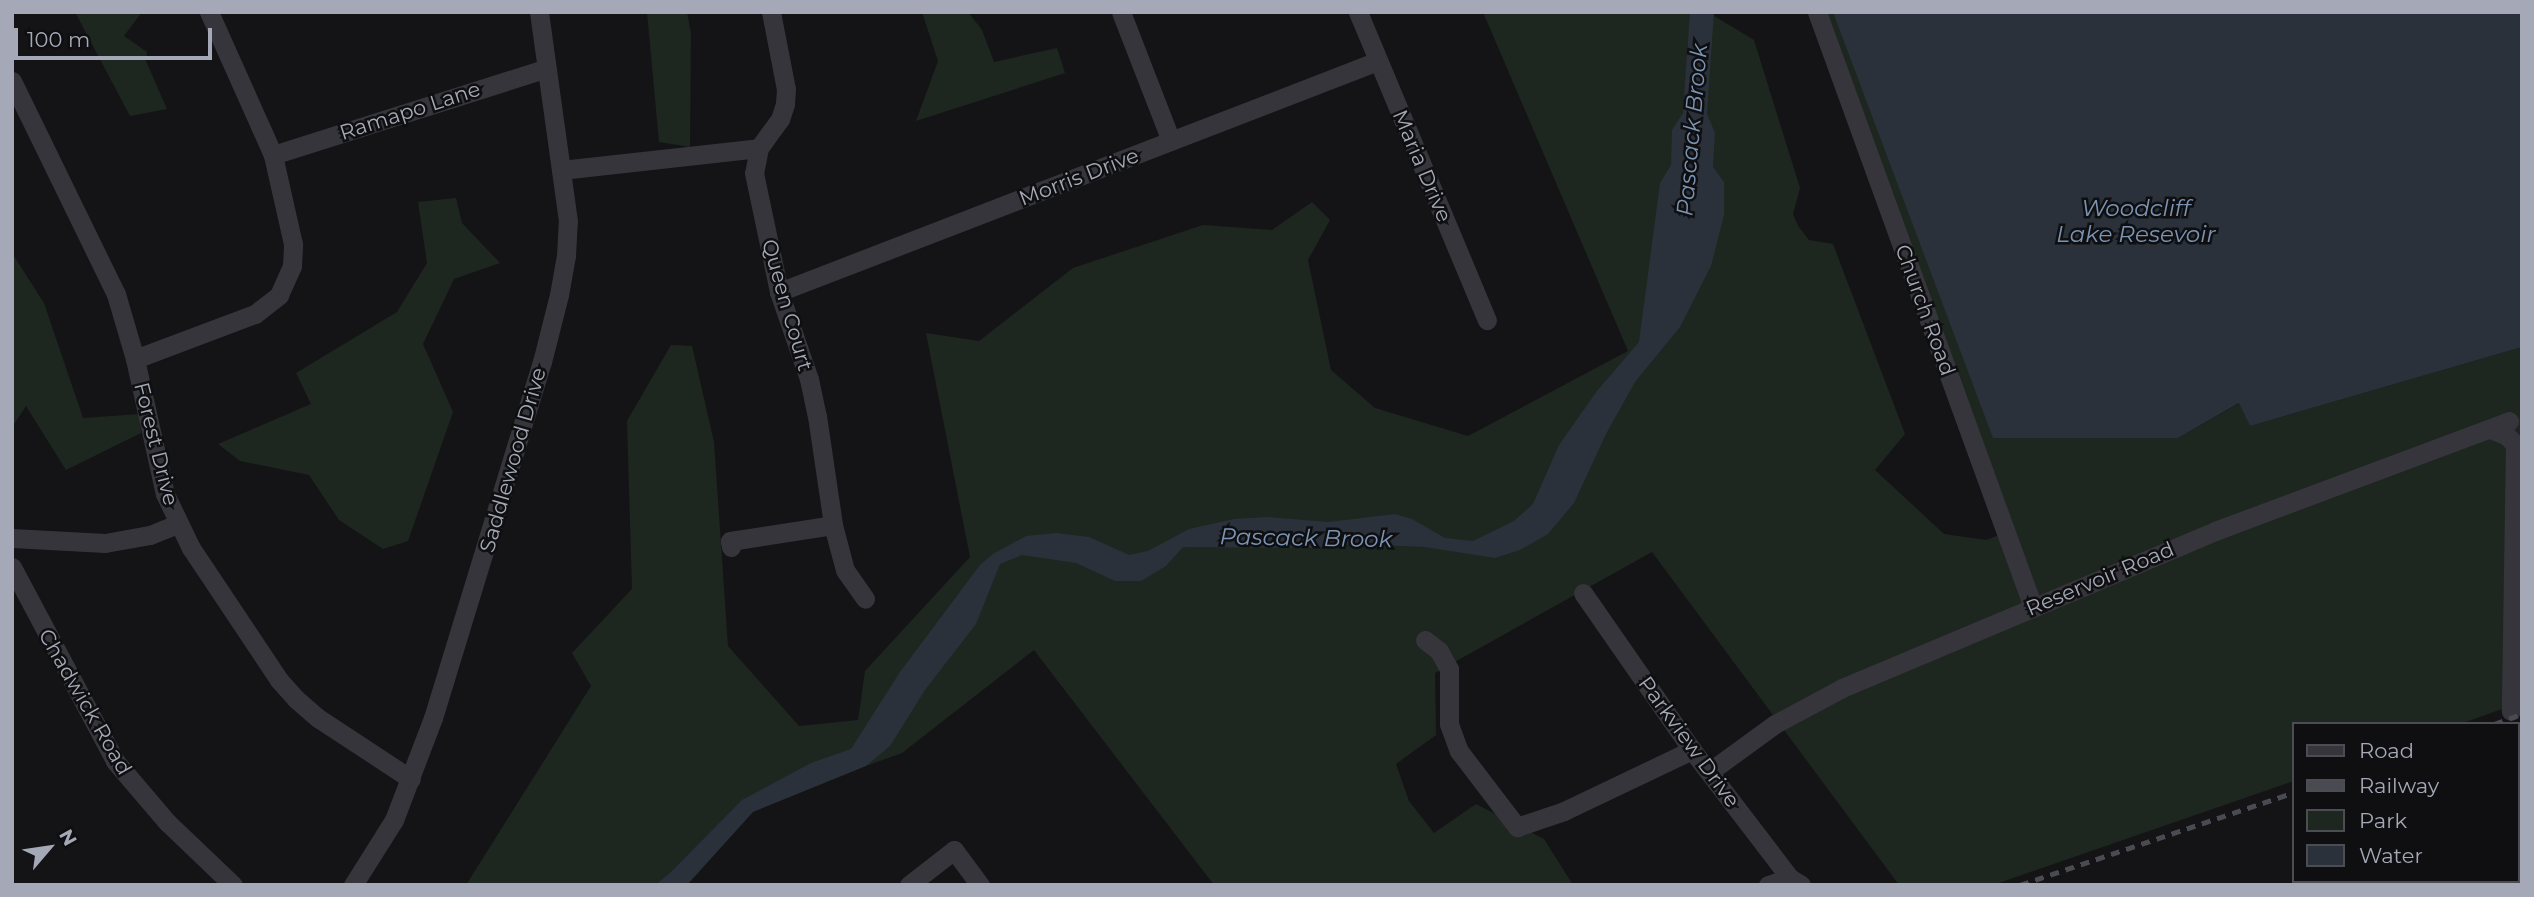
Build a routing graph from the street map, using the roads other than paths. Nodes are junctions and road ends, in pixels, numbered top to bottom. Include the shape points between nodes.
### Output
1 (209, 12) edge
2 (539, 12) edge
3 (771, 12) edge
4 (1121, 12) edge
5 (1358, 12) edge
6 (1817, 12) edge
7 (1378, 61) junction
8 (547, 68) junction
9 (12, 81) edge
10 (1171, 141) junction
11 (759, 148) junction
12 (273, 155) junction
13 (561, 170) junction
14 (779, 292) junction
15 (1487, 320) dead end
16 (135, 359) junction
17 (2509, 421) dead end
18 (2490, 429) junction
19 (177, 524) junction
20 (833, 525) junction
21 (12, 538) edge
22 (731, 547) dead end
23 (12, 567) edge
24 (1583, 593) dead end
25 (865, 599) dead end
26 (2033, 607) junction
27 (1426, 639) dead end
28 (2511, 711) dead end
29 (1692, 750) junction
30 (1709, 772) junction
31 (411, 779) junction
32 (1796, 881) edge
33 (233, 885) edge
34 (353, 885) edge
35 (909, 885) edge
36 (980, 885) edge
37 (1768, 885) edge

1 - 12 street
2 - 8 street, Saddlewood Drive
3 - 11 street via 785,103 780,119
4 - 10 street
5 - 7 street, Maria Drive
6 - 26 street, Church Road
7 - 10 street, Morris Drive
7 - 15 street, Maria Drive
8 - 12 street, Ramapo Lane
8 - 13 street, Saddlewood Drive
9 - 16 street, Forest Drive via 116,294
10 - 14 street, Morris Drive
11 - 13 street
11 - 14 street, Queen Court via 754,173
12 - 16 street via 293,249 292,266 279,295 255,314
13 - 31 street, Saddlewood Drive via 568,232 559,295 459,639
14 - 20 street, Queen Court via 817,416
16 - 19 street, Forest Drive via 156,460
17 - 18 street, Reservoir Road
18 - 26 street, Reservoir Road via 2216,531
18 - 28 street via 2515,444
19 - 21 street via 150,535 105,543
19 - 31 street, Forest Drive via 296,699
20 - 22 street via 730,541
20 - 25 street, Queen Court via 845,570
23 - 33 street, Chadwick Road via 115,761 167,822
24 - 29 street, Parkview Drive
26 - 30 street, Reservoir Road via 1817,701 1755,737
27 - 29 street via 1449,669 1449,723 1459,751 1517,827 1563,811
29 - 30 street, Parkview Drive
30 - 32 street, Parkview Drive
31 - 34 street, Saddlewood Drive via 389,830
32 - 37 street
35 - 36 street via 954,850

